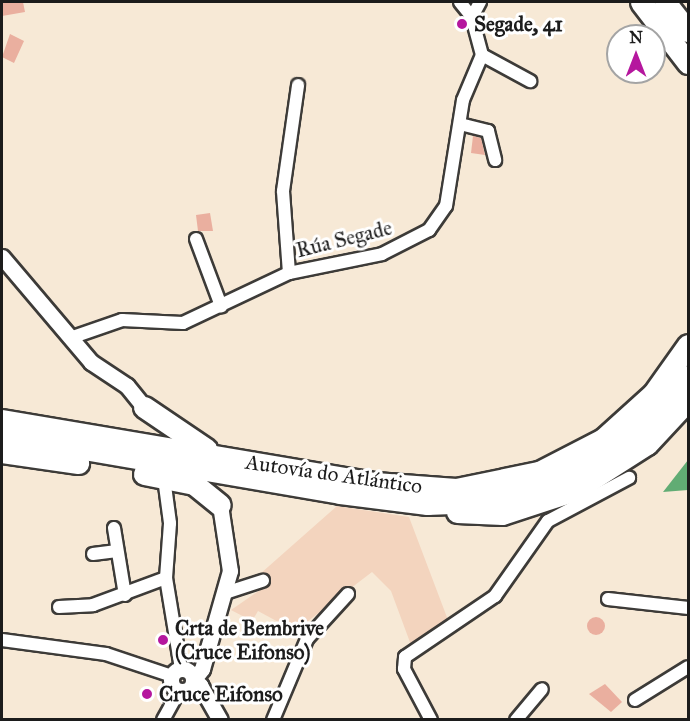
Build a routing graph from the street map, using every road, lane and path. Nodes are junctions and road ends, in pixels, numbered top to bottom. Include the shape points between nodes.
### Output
1 (460, 2) edge
2 (480, 2) edge
3 (641, 2) edge
4 (665, 2) edge
5 (472, 18) junction
6 (688, 31) edge
7 (482, 55) junction
8 (688, 63) edge
9 (530, 81) dead end
10 (297, 85) dead end
11 (460, 124) junction
12 (495, 159) dead end
13 (196, 239) dead end
14 (2, 257) edge
15 (289, 273) junction
16 (221, 306) junction
17 (73, 337) junction
18 (688, 345) edge
19 (688, 376) edge
20 (688, 400) edge
21 (144, 407) junction
22 (2, 420) edge
23 (2, 435) edge
24 (111, 439) junction
25 (2, 452) edge
26 (228, 459) junction
27 (164, 478) junction
28 (629, 478) dead end
29 (427, 504) junction
30 (220, 505) joint
31 (114, 528) dead end
32 (117, 551) junction
33 (93, 554) dead end
34 (166, 578) junction
35 (263, 581) dead end
36 (225, 592) junction
37 (348, 594) dead end
38 (125, 595) junction
39 (608, 599) dead end
40 (59, 607) dead end
41 (688, 608) edge
42 (2, 640) edge
43 (688, 667) edge
44 (184, 680) junction
45 (542, 689) dead end
46 (635, 700) dead end
47 (163, 720) edge
48 (220, 720) edge
49 (273, 720) edge
50 (431, 720) edge
51 (516, 720) edge

1 - 5 street
2 - 5 street
3 - 8 highway
4 - 6 highway
5 - 7 street
7 - 9 street
7 - 11 street, Rúa Segade via 463,100
10 - 15 street via 284,192
11 - 12 street via 489,131
11 - 15 street, Rúa Segade via 446,206 429,230 391,251
13 - 16 street
14 - 17 street
15 - 16 street, Rúa Segade
16 - 17 street, Rúa Segade via 183,323 122,320
17 - 21 street via 91,362 127,386
18 - 26 highway, Autovía do Atlántico via 628,420 572,457 513,479 456,489 401,487
19 - 29 highway, Autovía do Atlántico via 638,431 578,471 497,499
20 - 29 highway via 647,444 575,490 486,516
21 - 24 highway via 144,429
21 - 26 highway via 185,439
22 - 24 highway, Autovía do Atlántico
23 - 29 highway, Autovía do Atlántico
24 - 26 highway, Autovía do Atlántico
25 - 27 highway
27 - 30 highway via 194,484
27 - 34 street via 170,524
28 - 50 street via 548,521 495,596 405,657 404,669
30 - 36 street via 230,550
31 - 32 street
32 - 33 street
32 - 38 street
34 - 38 street
34 - 44 street
35 - 36 street
36 - 44 street via 204,655
37 - 49 street via 307,639
38 - 40 street
39 - 41 street
42 - 44 street via 106,654
43 - 46 street
44 - 47 street
44 - 48 street via 209,703
45 - 51 street

